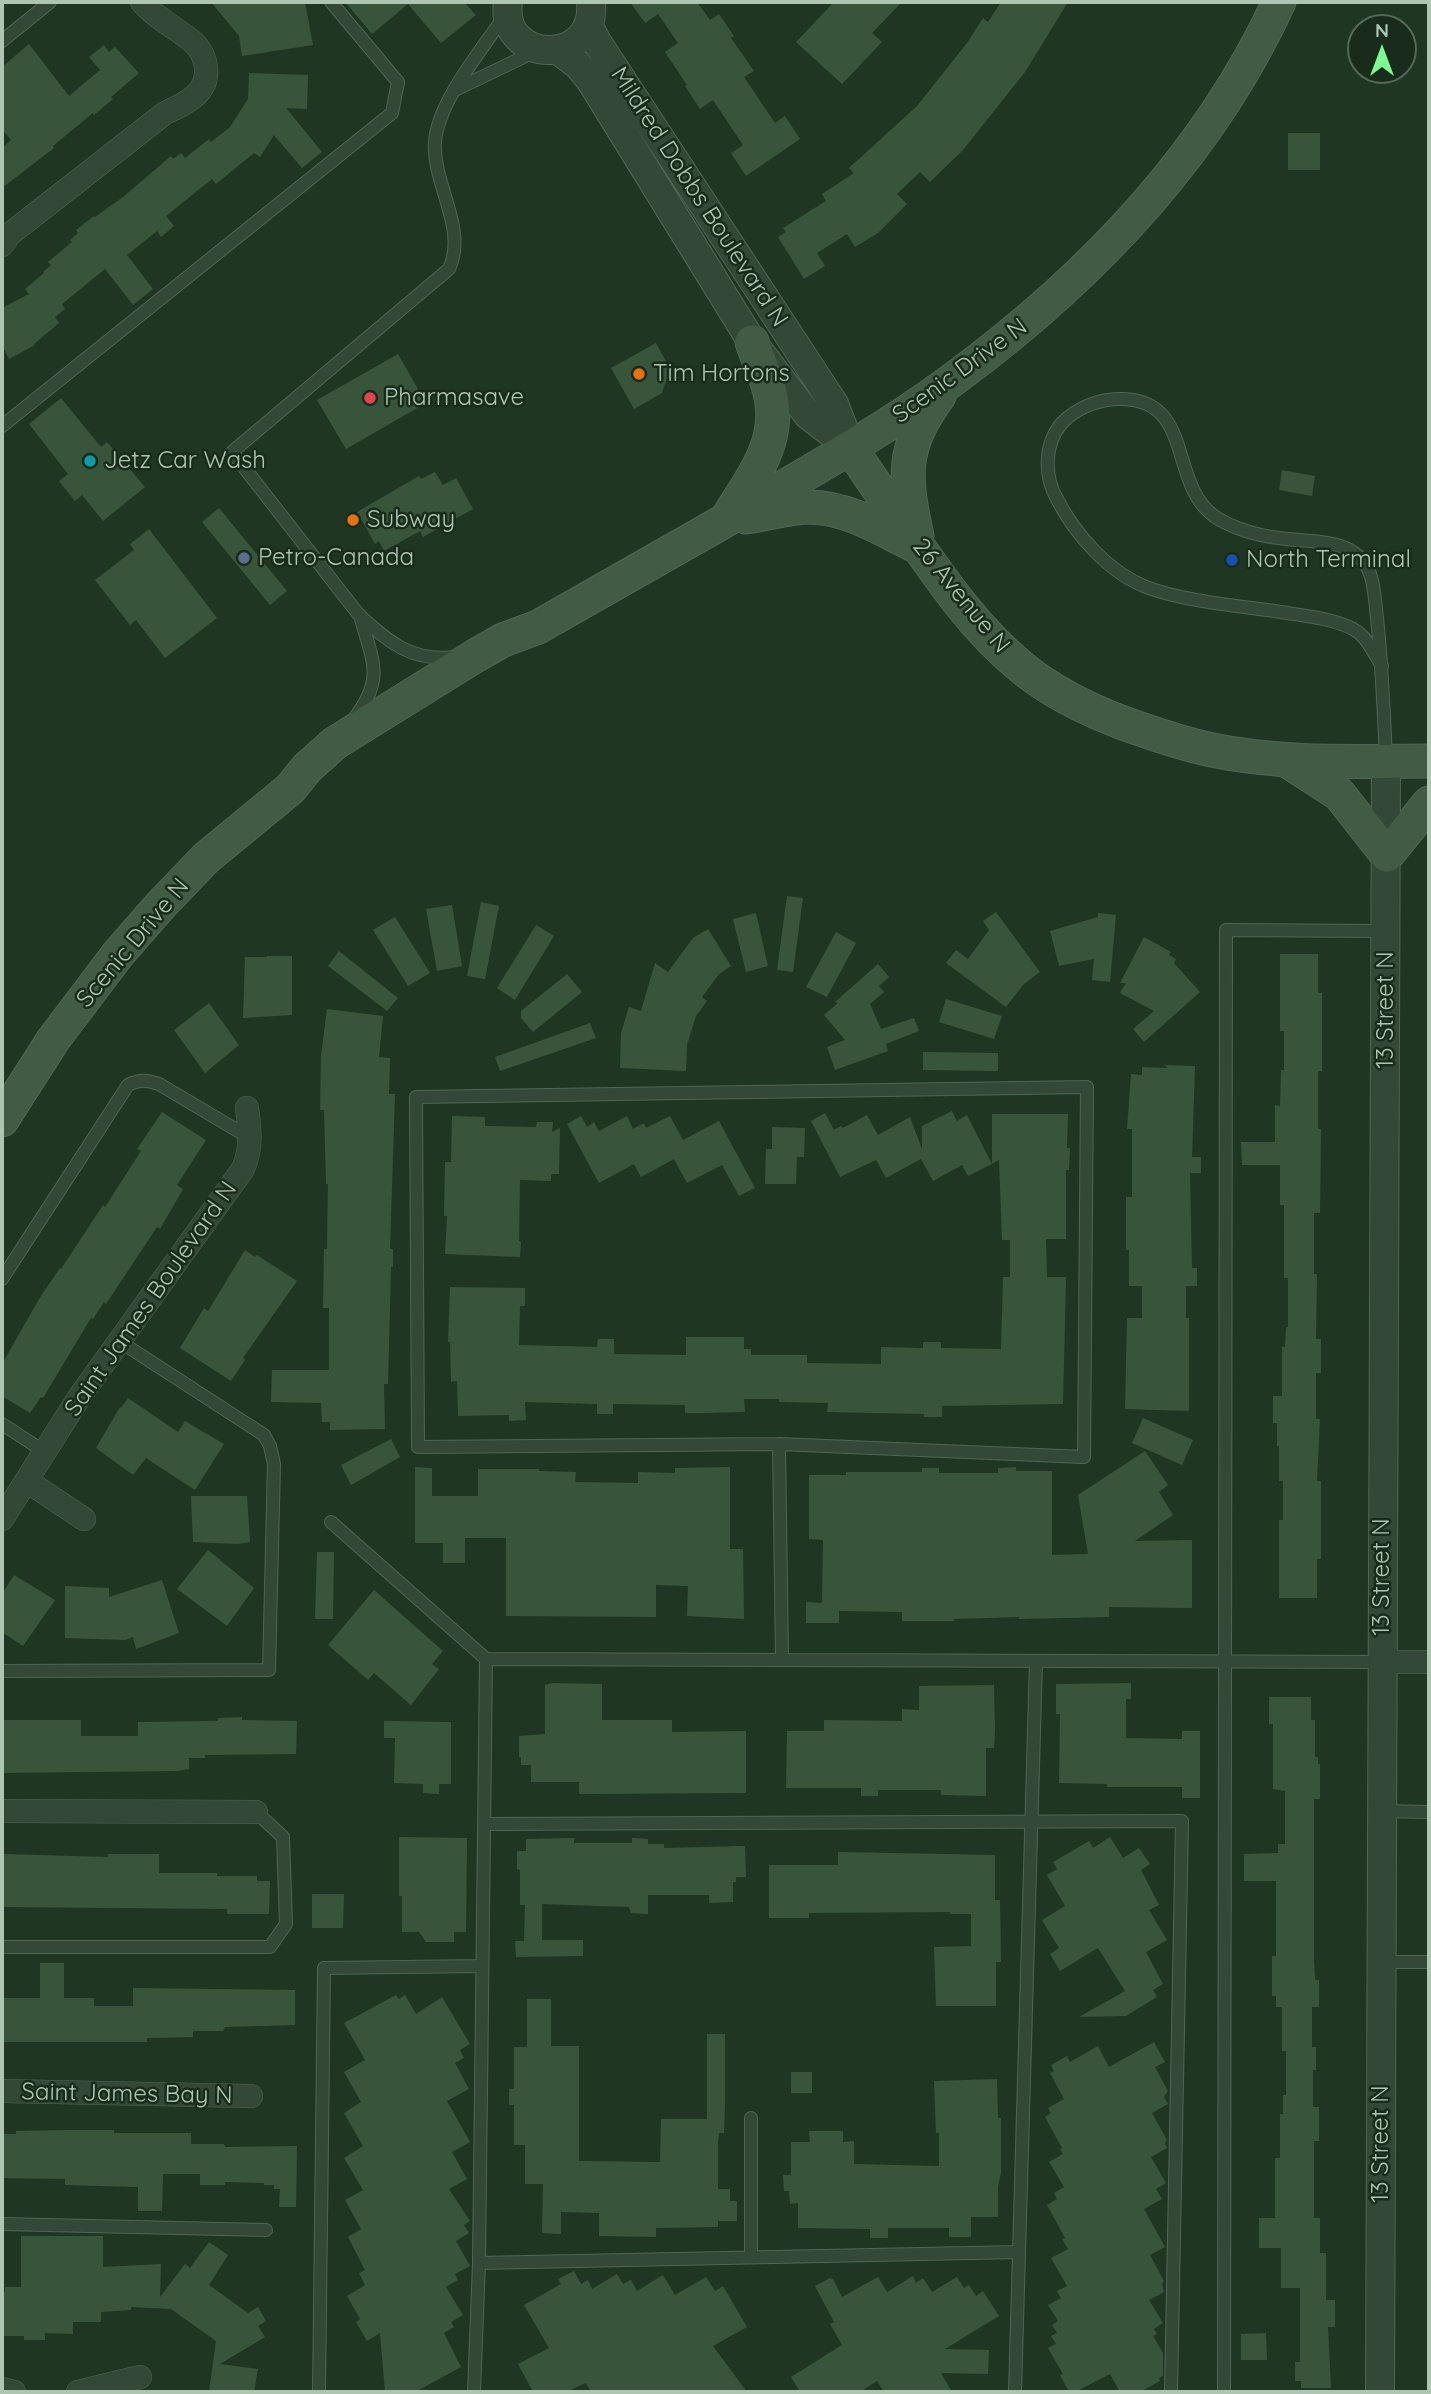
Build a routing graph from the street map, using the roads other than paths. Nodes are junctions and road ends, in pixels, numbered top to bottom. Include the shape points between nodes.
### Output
1 (50, 2) edge
2 (142, 2) edge
3 (331, 2) edge
4 (1279, 2) edge
5 (508, 7) edge
6 (592, 10) edge
7 (2, 41) edge
8 (548, 50) junction
9 (454, 90) junction
10 (2, 245) edge
11 (752, 342) junction
12 (949, 383) junction
13 (2, 426) edge
14 (851, 448) junction
15 (726, 520) junction
16 (920, 548) junction
17 (359, 615) junction
18 (538, 627) junction
19 (475, 656) junction
20 (1382, 666) junction
21 (335, 743) junction
22 (1284, 758) junction
23 (1386, 761) junction
24 (1429, 761) edge
25 (290, 789) junction
26 (1429, 803) edge
27 (1387, 855) junction
28 (1387, 931) junction
29 (247, 1108) dead end
30 (2, 1120) edge
31 (250, 1138) junction
32 (2, 1279) edge
33 (119, 1341) junction
34 (2, 1424) edge
35 (779, 1444) junction
36 (45, 1452) junction
37 (26, 1481) junction
38 (2, 1519) edge
39 (84, 1519) dead end
40 (331, 1522) dead end
41 (486, 1659) junction
42 (782, 1660) junction
43 (1036, 1661) junction
44 (1225, 1662) junction
45 (1382, 1662) junction
46 (1429, 1662) edge
47 (2, 1671) edge
48 (2, 1811) edge
49 (1382, 1811) junction
50 (256, 1812) joint
51 (1429, 1812) edge
52 (1031, 1822) junction
53 (484, 1824) junction
54 (2, 1947) edge
55 (1381, 1962) junction
56 (1429, 1962) edge
57 (482, 1966) junction
58 (2, 2091) edge
59 (251, 2096) dead end
60 (751, 2118) dead end
61 (2, 2224) edge
62 (267, 2230) dead end
63 (1019, 2252) junction
64 (751, 2257) junction
65 (478, 2263) junction
66 (140, 2377) dead end
67 (2, 2389) edge
68 (14, 2392) edge
69 (78, 2392) edge
70 (319, 2392) edge
71 (474, 2392) edge
72 (1015, 2392) edge
73 (1171, 2392) edge
74 (1224, 2392) edge
75 (1380, 2392) edge

1 - 7 lane
2 - 10 street via 195,43 207,73 203,87 10,234
3 - 13 lane via 398,82 392,113
4 - 12 main road, Scenic Drive N via 1219,110 1185,158 1036,315
5 - 8 street, Mildred Dobbs Boulevard N via 509,22 520,39
5 - 9 lane
6 - 8 street via 581,36 571,45
6 - 14 street, Mildred Dobbs Boulevard N via 597,42 834,404
8 - 9 lane
8 - 11 street, Mildred Dobbs Boulevard N via 578,65 591,81
9 - 17 lane via 447,97 434,144 454,243 449,269 232,452
11 - 14 street, Mildred Dobbs Boulevard N via 808,415
11 - 15 main road via 772,401 772,431 764,458
12 - 14 main road, Scenic Drive N
12 - 16 main road via 921,420 910,454 908,494
14 - 15 main road, Scenic Drive N
14 - 16 main road, 26 Avenue N
15 - 16 main road via 809,507 827,509 851,515
15 - 18 main road, Scenic Drive N
16 - 22 main road, 26 Avenue N via 988,635 1055,692 1160,736 1212,750
17 - 19 lane via 382,636 421,657
17 - 21 lane via 374,665 373,687
18 - 19 main road, Scenic Drive N
18 - 25 main road, Scenic Drive N via 495,667 460,690 335,771
19 - 21 main road, Scenic Drive N
20 - 20 lane via 1363,635 1353,629 1311,617 1157,591 1121,573 1077,530 1055,496 1048,470 1056,430 1076,412 1103,401 1135,400 1156,409 1174,432 1193,491 1214,516 1275,538 1336,544 1362,560 1372,584
20 - 23 lane
21 - 25 main road, Scenic Drive N
22 - 23 main road, 26 Avenue N
22 - 27 main road via 1339,793
23 - 24 main road, 26 Avenue N
23 - 27 street, 13 Street N
25 - 30 main road, Scenic Drive N via 206,858 118,954 53,1040
26 - 27 main road
27 - 28 street, 13 Street N
28 - 44 lane via 1226,930
28 - 45 street, 13 Street N
29 - 31 street, Saint James Boulevard N
31 - 32 lane via 159,1084 138,1080 128,1085
31 - 33 street, Saint James Boulevard N via 243,1169
33 - 36 street, Saint James Boulevard N
33 - 47 lane via 264,1435 270,1446 274,1464 270,1670
34 - 36 lane
35 - 35 lane via 1084,1457 1087,1087 416,1097 418,1447
35 - 42 lane
36 - 37 street, Saint James Boulevard N
37 - 38 street, Saint James Boulevard N
37 - 39 street
40 - 41 lane
41 - 42 lane
41 - 53 lane
42 - 43 lane
43 - 44 lane
43 - 52 lane
44 - 45 lane
44 - 74 lane
45 - 46 street
45 - 49 street, 13 Street N
48 - 50 street
49 - 51 lane
49 - 55 street, 13 Street N
50 - 54 lane via 283,1837 286,1924 270,1947
52 - 53 lane
52 - 63 lane
52 - 73 lane via 1182,1821
53 - 57 lane
55 - 56 lane
55 - 75 street, 13 Street N
57 - 65 lane
57 - 70 lane via 324,1968
58 - 59 street, Saint James Bay N
60 - 64 lane
61 - 62 lane
63 - 64 lane
63 - 72 lane
64 - 65 lane
65 - 71 lane
66 - 69 street
67 - 68 street

